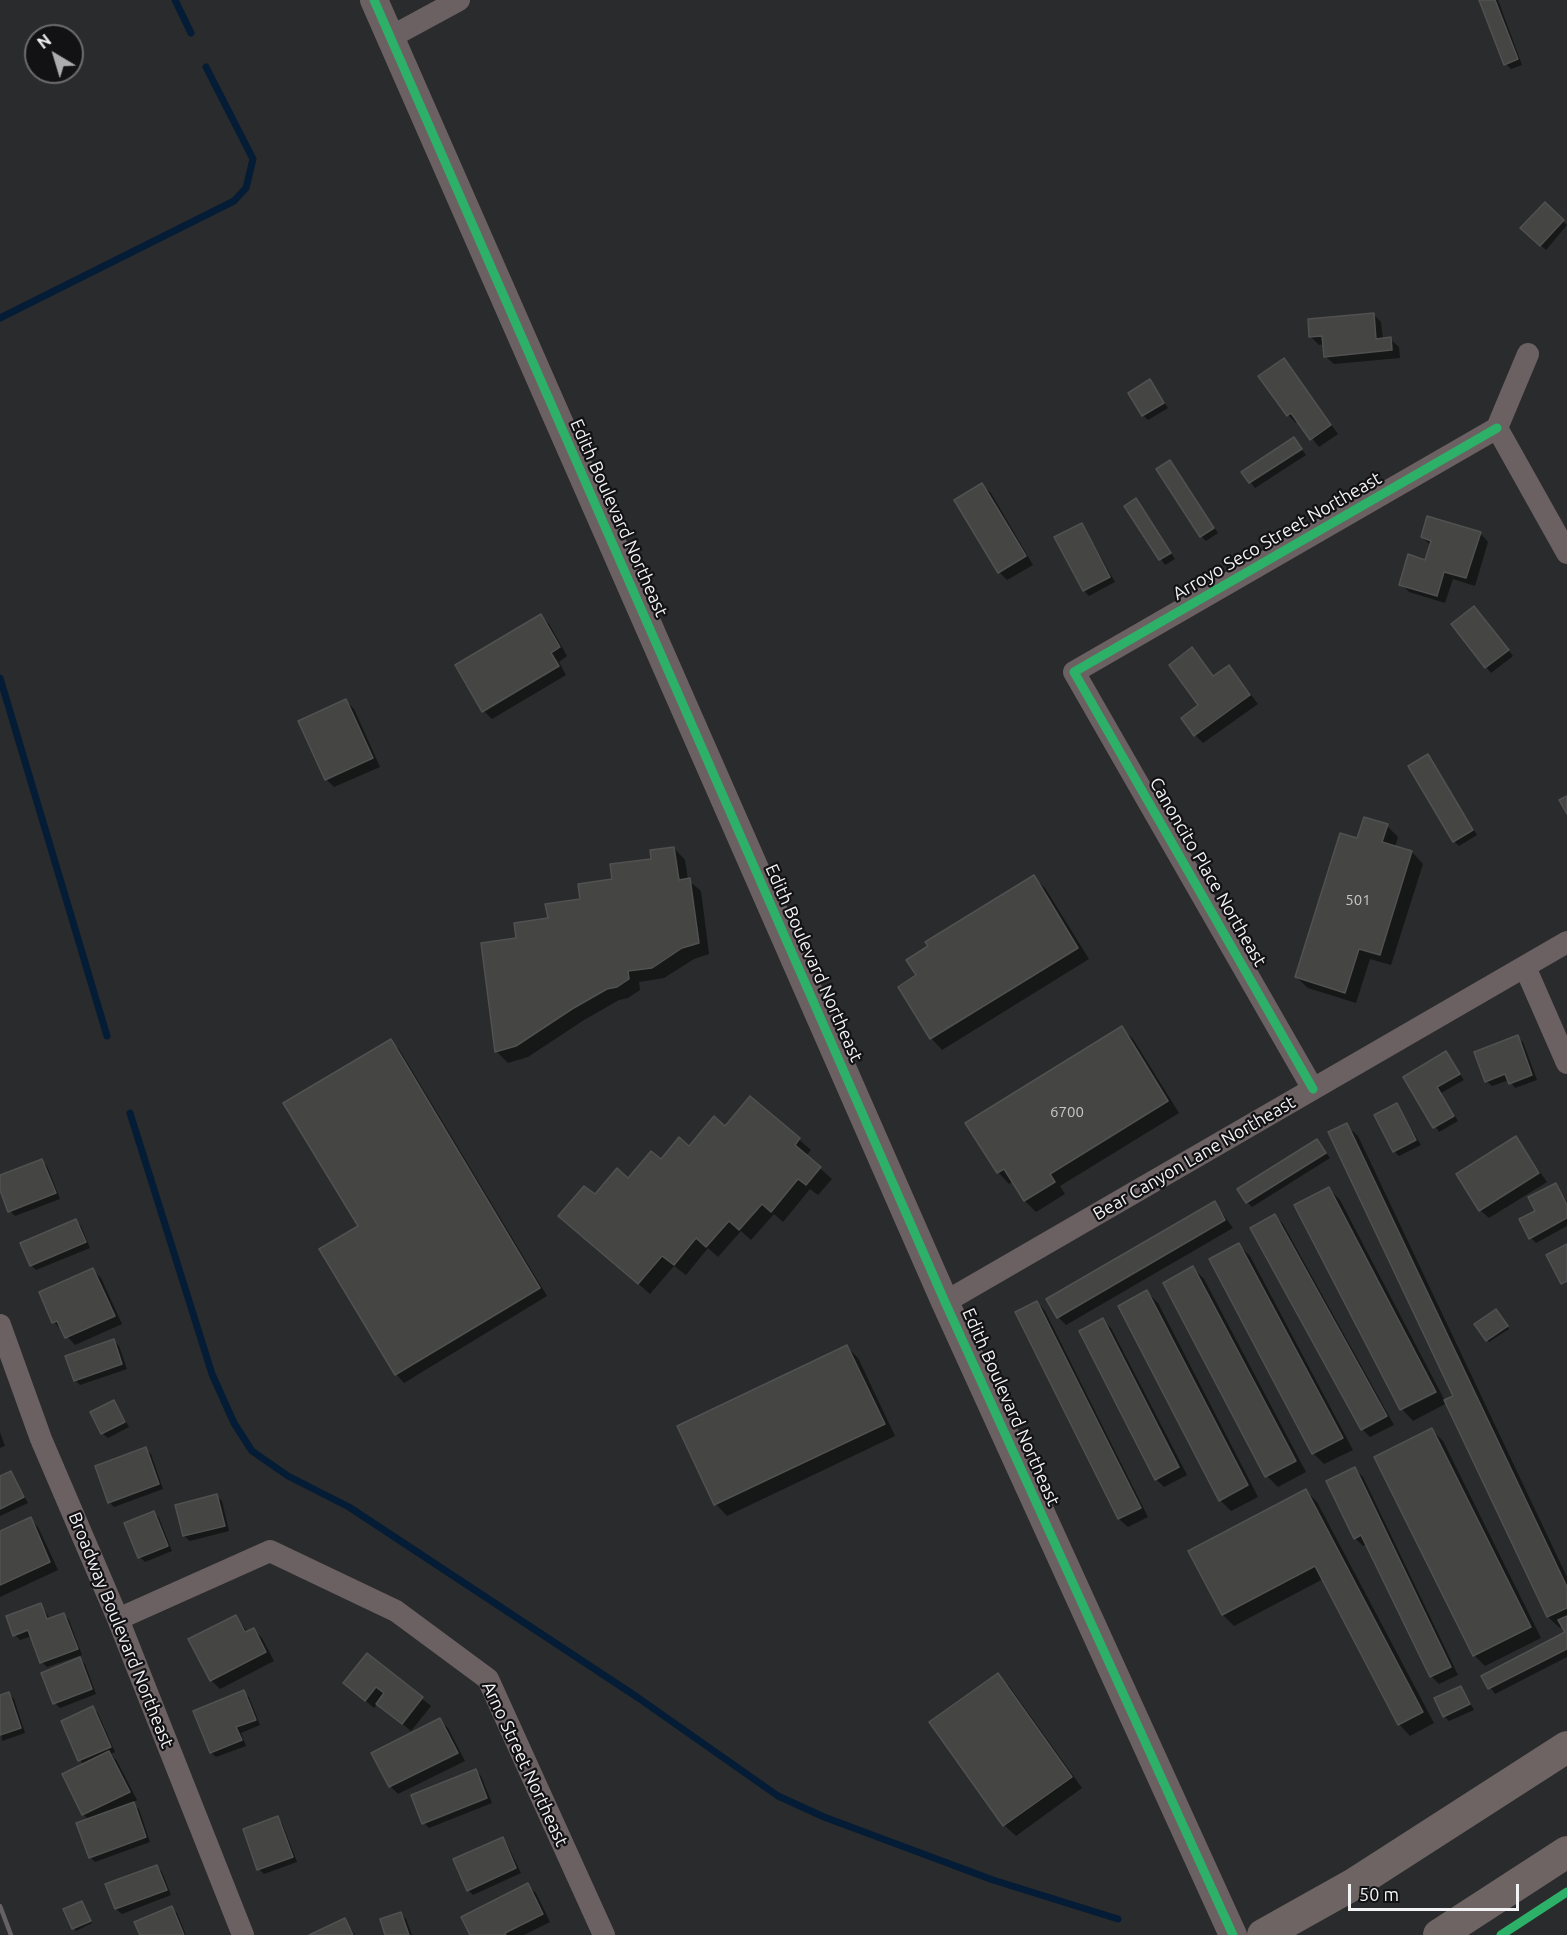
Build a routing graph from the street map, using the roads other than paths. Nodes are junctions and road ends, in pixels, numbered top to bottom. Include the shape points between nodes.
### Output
1 (374, 0) edge
2 (459, 0) edge
3 (389, 38) junction
4 (1528, 354) dead end
5 (1497, 428) junction
6 (1567, 553) edge
7 (1074, 672) joint
8 (1567, 942) edge
9 (1525, 967) junction
10 (1567, 1063) edge
11 (1313, 1089) junction
12 (945, 1302) junction
13 (0, 1325) edge
14 (118, 1619) junction
15 (1567, 1747) edge
16 (1567, 1852) edge
17 (243, 1935) edge
18 (604, 1935) edge
19 (1233, 1935) edge
20 (1263, 1935) edge
21 (1439, 1935) edge

1 - 3 street, Edith Boulevard Northeast
2 - 3 street
3 - 12 street, Edith Boulevard Northeast
4 - 5 street
5 - 6 street
5 - 7 street, Arroyo Seco Street Northeast
7 - 11 street, Canoncito Place Northeast
8 - 9 street, Bear Canyon Lane Northeast
9 - 10 street
9 - 11 street, Bear Canyon Lane Northeast
11 - 12 street, Bear Canyon Lane Northeast
12 - 19 street, Edith Boulevard Northeast
13 - 14 street, Broadway Boulevard Northeast via 41,1439
14 - 17 street, Broadway Boulevard Northeast
14 - 18 street, Arno Street Northeast via 270,1551 396,1611 488,1679
15 - 20 main road via 1354,1884
16 - 21 main road

